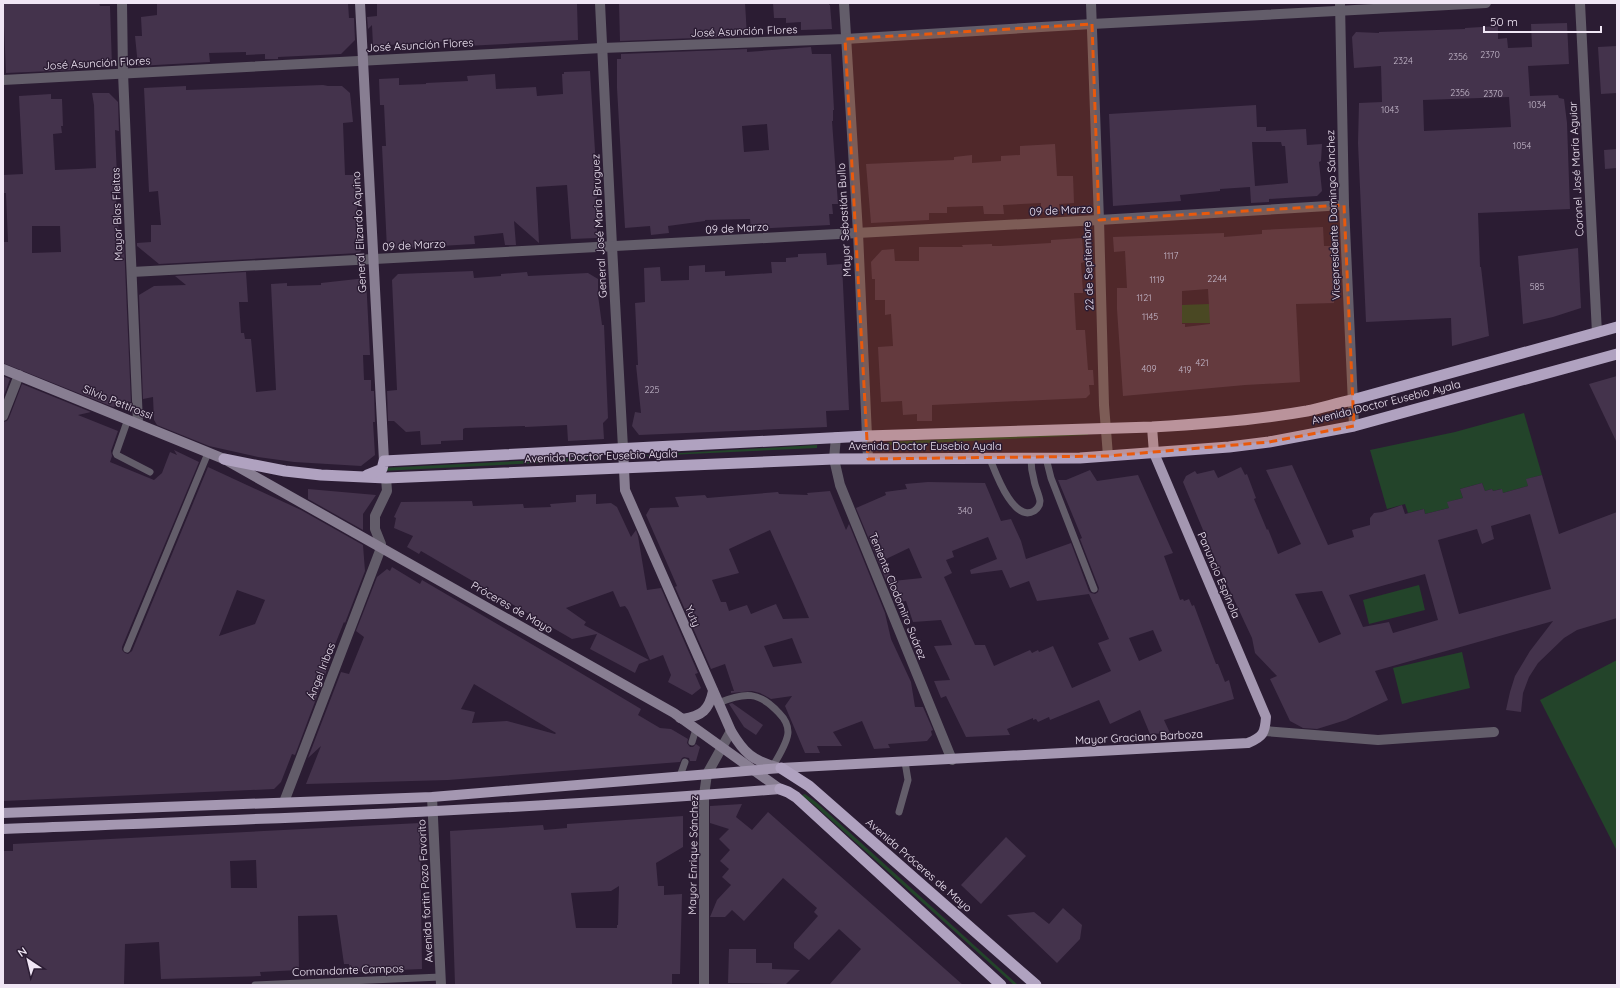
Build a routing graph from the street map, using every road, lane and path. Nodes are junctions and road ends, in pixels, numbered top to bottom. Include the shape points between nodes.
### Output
1 (122, 3) edge
2 (360, 3) edge
3 (600, 3) edge
4 (844, 3) edge
5 (1090, 3) edge
6 (1486, 3) edge
7 (1580, 3) edge
8 (1340, 7) edge
9 (1092, 24) junction
10 (845, 39) junction
11 (602, 48) junction
12 (362, 60) junction
13 (124, 73) junction
14 (3, 80) edge
15 (1344, 205) junction
16 (1099, 220) junction
17 (858, 233) junction
18 (612, 246) junction
19 (373, 259) junction
20 (132, 272) junction
21 (1617, 327) edge
22 (1597, 333) junction
23 (1617, 354) edge
24 (3, 369) edge
25 (19, 375) junction
26 (1352, 400) junction
27 (3, 416) edge
28 (128, 419) junction
29 (138, 423) junction
30 (1354, 426) junction
31 (1152, 427) junction
32 (1106, 428) junction
33 (868, 436) junction
34 (836, 437) junction
35 (623, 448) junction
36 (208, 453) junction
37 (1154, 453) junction
38 (1108, 456) junction
39 (1046, 458) junction
40 (834, 459) junction
41 (868, 459) junction
42 (990, 459) junction
43 (1031, 459) junction
44 (224, 460) junction
45 (384, 460) junction
46 (624, 468) junction
47 (150, 472) dead end
48 (362, 477) junction
49 (386, 478) junction
50 (381, 548) junction
51 (1094, 589) dead end
52 (127, 649) dead end
53 (713, 691) junction
54 (718, 703) junction
55 (680, 718) junction
56 (696, 729) junction
57 (731, 731) junction
58 (1265, 731) junction
59 (1494, 732) dead end
60 (692, 742) dead end
61 (722, 747) junction
62 (952, 760) junction
63 (685, 762) dead end
64 (906, 762) junction
65 (777, 767) junction
66 (756, 771) junction
67 (707, 774) junction
68 (680, 776) junction
69 (780, 789) junction
70 (704, 795) junction
71 (432, 797) junction
72 (284, 802) junction
73 (433, 812) junction
74 (899, 812) dead end
75 (3, 814) edge
76 (3, 829) edge
77 (990, 974) junction
78 (441, 981) edge
79 (256, 985) edge
80 (704, 985) edge
81 (1001, 985) edge
82 (1008, 985) edge
83 (1036, 985) edge

1 - 13 street, Mayor Blas Fleitas
2 - 12 main road, General Elizardo Aquino
3 - 11 street, General José María Bruguez
4 - 10 street, Mayor Sebastián Bullo
5 - 9 street, 22 de Septiembre
6 - 8 street, José Asunción Flores
7 - 22 street, Coronel José María Aguiar
8 - 9 street, José Asunción Flores
8 - 15 street, Vicepresidente Domingo Sánchez
9 - 10 street, José Asunción Flores
9 - 16 street, 22 de Septiembre
10 - 11 street, José Asunción Flores
10 - 17 street, Mayor Sebastián Bullo
11 - 12 street, José Asunción Flores
11 - 18 street, General José María Bruguez
12 - 13 street, José Asunción Flores
12 - 19 main road, General Elizardo Aquino
13 - 14 street, José Asunción Flores
13 - 20 street, Mayor Blas Fleitas
15 - 16 street, 09 de Marzo
15 - 26 street, Vicepresidente Domingo Sánchez
16 - 17 street, 09 de Marzo
16 - 32 street, 22 de Septiembre
17 - 18 street, 09 de Marzo
17 - 33 street, Mayor Sebastián Bullo
18 - 19 street, 09 de Marzo
18 - 35 street, General José María Bruguez
19 - 20 street, 09 de Marzo
19 - 45 main road, General Elizardo Aquino
20 - 29 street, Mayor Blas Fleitas
21 - 22 highway, Avenida Doctor Eusebio Ayala
22 - 26 highway, Avenida Doctor Eusebio Ayala
23 - 30 highway, Avenida Doctor Eusebio Ayala
24 - 25 main road, Silvio Pettirossi
25 - 27 street
25 - 28 main road, Silvio Pettirossi
26 - 30 street, Vicepresidente Domingo Sánchez
26 - 31 highway, Avenida Doctor Eusebio Ayala via 1271,416
28 - 29 main road, Silvio Pettirossi
28 - 47 lane via 117,454
29 - 36 main road, Silvio Pettirossi
30 - 37 highway, Avenida Doctor Eusebio Ayala via 1269,442
31 - 32 highway, Avenida Doctor Eusebio Ayala
31 - 37 main road, Panuncio Espínola
32 - 33 highway, Avenida Doctor Eusebio Ayala
32 - 38 street, 22 de Septiembre
33 - 34 highway, Avenida Doctor Eusebio Ayala
33 - 41 street
34 - 35 highway, Avenida Doctor Eusebio Ayala
34 - 40 street, Teniente Clodomiro Suárez
35 - 45 highway, Avenida Doctor Eusebio Ayala
35 - 46 main road, Yuty
36 - 44 main road, Silvio Pettirossi
36 - 52 lane
37 - 38 highway, Avenida Doctor Eusebio Ayala
37 - 58 main road, Panuncio Espínola via 1266,717
38 - 39 highway, Avenida Doctor Eusebio Ayala
39 - 43 highway, Avenida Doctor Eusebio Ayala
39 - 51 lane via 1051,478
40 - 41 highway, Avenida Doctor Eusebio Ayala
40 - 46 highway, Avenida Doctor Eusebio Ayala
40 - 62 street, Teniente Clodomiro Suárez via 844,498
41 - 42 highway, Avenida Doctor Eusebio Ayala
42 - 43 highway, Avenida Doctor Eusebio Ayala
42 - 43 lane via 1011,502 1027,513 1033,512 1040,502 1033,479
44 - 48 highway, Avenida Doctor Eusebio Ayala via 285,471
44 - 50 main road, Próceres de Mayo
45 - 48 highway via 382,469
46 - 49 highway, Avenida Doctor Eusebio Ayala
46 - 53 main road, Yuty via 625,490
48 - 49 highway, Avenida Doctor Eusebio Ayala
49 - 50 street via 387,491 375,516 375,529
50 - 55 main road, Próceres de Mayo
50 - 72 street, Ángel Iribas
53 - 54 main road, Yuty
53 - 55 main road via 706,710 689,718
54 - 57 main road, Yuty
54 - 65 lane via 739,696 759,696 774,708 785,720 788,732
55 - 56 main road, Próceres de Mayo
56 - 60 lane
56 - 61 main road, Próceres de Mayo
57 - 61 street, Mayor Enrique Sánchez
57 - 65 main road, Yuty via 750,756
58 - 59 street via 1378,740
58 - 62 main road, Mayor Graciano Barboza via 1258,740 1248,743
61 - 66 main road, Próceres de Mayo
61 - 67 street, Mayor Enrique Sánchez
62 - 64 main road, Mayor Graciano Barboza
63 - 68 lane
64 - 65 main road, Mayor Graciano Barboza
64 - 74 lane via 908,780
65 - 66 main road, Mayor Graciano Barboza
65 - 83 highway, Avenida Próceres de Mayo via 809,786
66 - 67 main road, Mayor Graciano Barboza
66 - 69 main road, Próceres de Mayo
67 - 68 main road, Mayor Graciano Barboza
67 - 70 street, Mayor Enrique Sánchez
68 - 71 main road, Mayor Graciano Barboza
69 - 70 main road
69 - 77 highway via 796,797
70 - 73 main road
70 - 80 street, Mayor Enrique Sánchez
71 - 72 main road, Mayor Graciano Barboza
71 - 73 street, Avenida fortin Pozo Favorito
72 - 75 main road, Mayor Graciano Barboza
73 - 76 main road
73 - 78 street, Avenida fortin Pozo Favorito
77 - 81 highway
77 - 82 main road
78 - 79 lane, Comandante Campos

